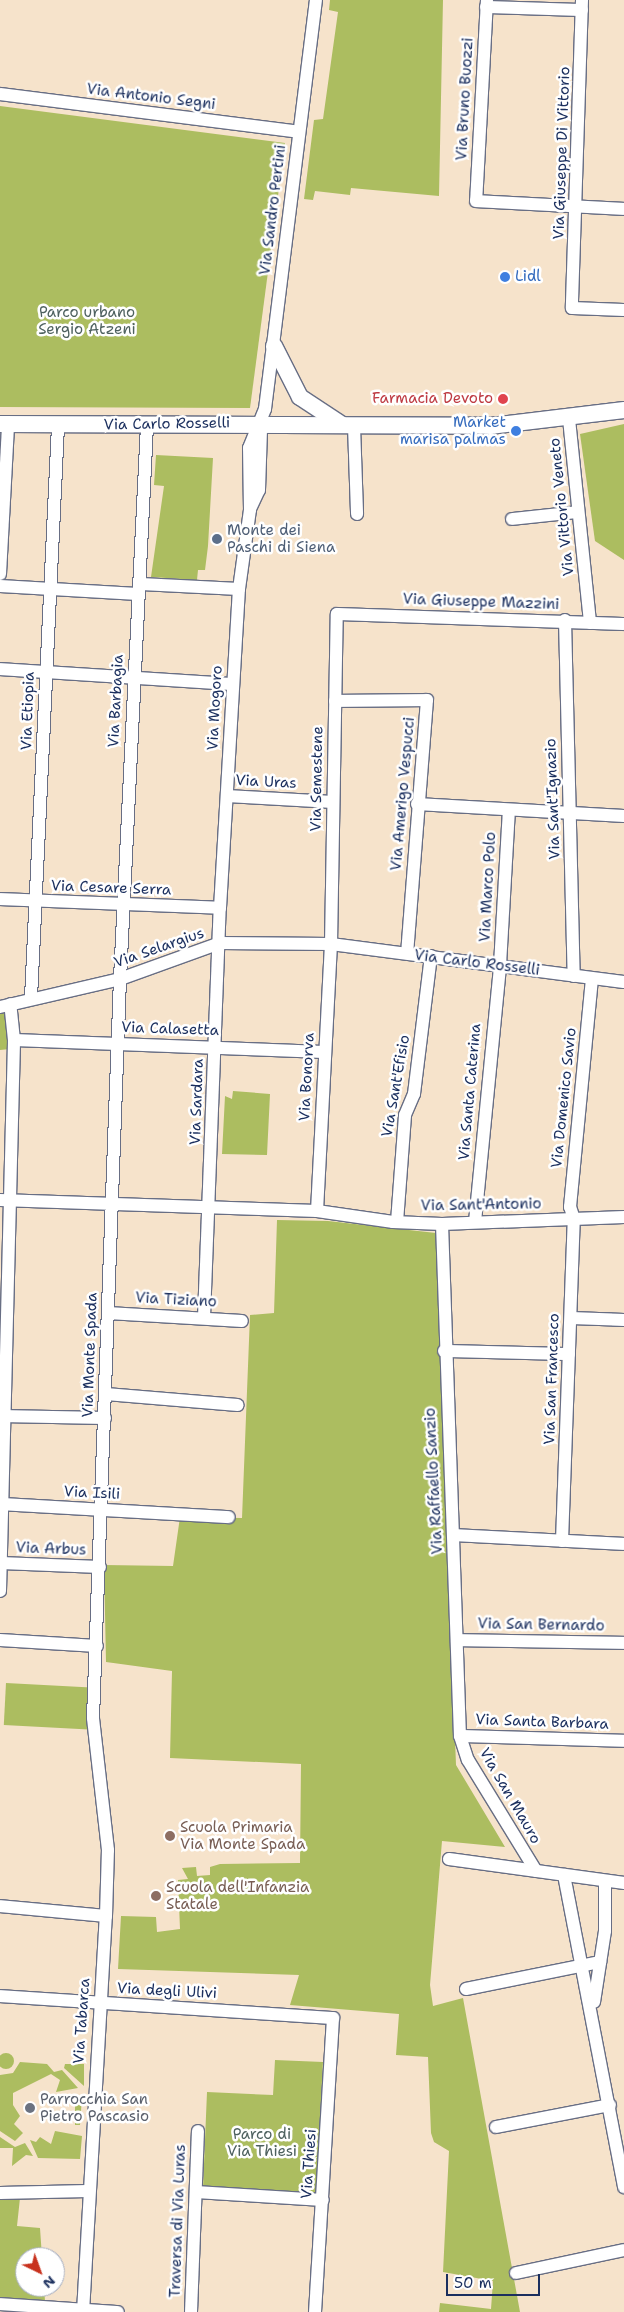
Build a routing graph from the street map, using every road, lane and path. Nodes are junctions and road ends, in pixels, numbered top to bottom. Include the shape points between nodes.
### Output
1 (316, 0) edge
2 (487, 4) edge
3 (582, 5) edge
4 (0, 94) edge
5 (298, 132) junction
6 (578, 206) junction
7 (624, 208) edge
8 (624, 310) edge
9 (274, 346) junction
10 (624, 410) edge
11 (569, 419) junction
12 (4, 424) edge
13 (147, 424) junction
14 (261, 424) junction
15 (58, 425) junction
16 (344, 426) junction
17 (578, 512) junction
18 (357, 514) dead end
19 (512, 519) dead end
20 (0, 574) edge
21 (0, 586) edge
22 (50, 589) junction
23 (140, 589) junction
24 (239, 589) junction
25 (337, 614) joint
26 (565, 620) junction
27 (590, 622) junction
28 (624, 624) edge
29 (0, 669) edge
30 (46, 671) junction
31 (133, 676) junction
32 (233, 684) junction
33 (335, 701) junction
34 (227, 796) junction
35 (333, 802) junction
36 (417, 804) junction
37 (509, 811) junction
38 (570, 816) junction
39 (624, 816) edge
40 (0, 899) edge
41 (37, 901) junction
42 (124, 905) junction
43 (220, 908) junction
44 (220, 943) junction
45 (330, 944) junction
46 (407, 953) junction
47 (431, 956) junction
48 (500, 965) junction
49 (574, 976) junction
50 (120, 979) junction
51 (592, 980) junction
52 (624, 982) edge
53 (31, 998) junction
54 (5, 1005) edge
55 (14, 1040) junction
56 (120, 1044) junction
57 (215, 1048) junction
58 (324, 1052) junction
59 (4, 1200) edge
60 (113, 1204) junction
61 (210, 1208) junction
62 (317, 1210) junction
63 (624, 1217) edge
64 (574, 1219) junction
65 (397, 1222) junction
66 (475, 1222) junction
67 (442, 1224) junction
68 (108, 1312) junction
69 (204, 1318) junction
70 (571, 1318) junction
71 (242, 1320) dead end
72 (624, 1320) edge
73 (444, 1351) junction
74 (569, 1354) junction
75 (106, 1394) junction
76 (238, 1405) dead end
77 (1, 1416) edge
78 (105, 1418) junction
79 (1, 1504) junction
80 (100, 1510) junction
81 (229, 1516) dead end
82 (454, 1535) junction
83 (562, 1541) junction
84 (624, 1544) edge
85 (1, 1563) edge
86 (100, 1566) junction
87 (0, 1591) edge
88 (0, 1640) edge
89 (457, 1640) junction
90 (624, 1643) edge
91 (97, 1646) junction
92 (94, 1732) joint
93 (460, 1736) junction
94 (624, 1741) edge
95 (449, 1859) dead end
96 (536, 1871) junction
97 (564, 1875) junction
98 (605, 1881) junction
99 (624, 1883) edge
100 (0, 1906) edge
101 (106, 1916) junction
102 (600, 1962) junction
103 (582, 1965) junction
104 (466, 1989) dead end
105 (0, 1996) edge
106 (98, 2003) junction
107 (593, 2009) junction
108 (333, 2018) joint
109 (610, 2105) junction
110 (496, 2127) dead end
111 (198, 2131) dead end
112 (624, 2187) edge
113 (88, 2191) junction
114 (196, 2192) junction
115 (0, 2193) edge
116 (323, 2200) junction
117 (624, 2250) edge
118 (516, 2273) dead end
119 (0, 2304) edge
120 (83, 2311) edge
121 (118, 2312) edge
122 (191, 2312) edge
123 (315, 2312) edge

1 - 5 street, Via Sandro Pertini
2 - 3 street
2 - 6 street, Via Bruno Buozzi via 476,201
3 - 6 street, Via Giuseppe Di Vittorio
4 - 5 street, Via Antonio Segni
5 - 9 street, Via Sandro Pertini
6 - 7 street
6 - 8 street, Via Giuseppe Di Vittorio via 572,308
9 - 14 street, Via Sandro Pertini
9 - 16 street via 300,397
10 - 11 street, Via Carlo Rosselli
11 - 16 street, Via Carlo Rosselli via 490,426
11 - 17 street, Via Vittorio Veneto
12 - 15 street, Via Carlo Rosselli
12 - 20 street
13 - 14 street, Via Carlo Rosselli
13 - 15 street, Via Carlo Rosselli
13 - 23 street, Via Barbagia
14 - 16 street, Via Carlo Rosselli
14 - 24 street, Via Mogoro via 259,490 250,510
15 - 22 street, Via Etiopia
16 - 18 street
17 - 19 street
17 - 27 street, Via Vittorio Veneto
21 - 22 street
22 - 23 street
22 - 30 street, Via Etiopia
23 - 24 street
23 - 31 street, Via Barbagia
24 - 32 street, Via Mogoro
25 - 26 street, Via Giuseppe Mazzini
25 - 33 street, Via Semestene
26 - 27 street, Via Giuseppe Mazzini
26 - 38 street, Via Sant'Ignazio
27 - 28 street, Via Giuseppe Mazzini
29 - 30 street
30 - 31 street
30 - 41 street, Via Etiopia
31 - 32 street
31 - 42 street, Via Barbagia
32 - 34 street, Via Mogoro
33 - 35 street, Via Semestene
33 - 36 street, Via Amerigo Vespucci via 427,700
34 - 35 street, Via Uras
34 - 43 street, Via Mogoro
35 - 45 street, Via Semestene
36 - 37 street
36 - 46 street, Via Amerigo Vespucci
37 - 38 street
37 - 48 street, Via Marco Polo
38 - 39 street
38 - 49 street, Via Sant'Ignazio
40 - 41 street, Via Cesare Serra
41 - 42 street, Via Cesare Serra
41 - 53 street, Via Etiopia
42 - 43 street, Via Cesare Serra
42 - 50 street, Via Barbagia
43 - 44 street, Via Sardara
44 - 45 street, Via Selargius
44 - 50 street, Via Selargius
44 - 57 street, Via Sardara
45 - 46 street, Via Carlo Rosselli
45 - 58 street, Via Bonorva
46 - 47 street, Via Carlo Rosselli
47 - 48 street, Via Carlo Rosselli
47 - 65 street, Via Sant'Efisio via 414,1094 405,1115
48 - 49 street, Via Carlo Rosselli
48 - 66 street, Via Santa Caterina
49 - 51 street, Via Carlo Rosselli
50 - 53 street, Via Selargius
50 - 56 street, Via Monte Spada
51 - 52 street, Via Carlo Rosselli
51 - 64 street, Via Domenico Savio via 570,1207
53 - 54 street, Via Selargius
54 - 55 street
55 - 56 street, Via Calasetta
55 - 59 street
56 - 57 street, Via Calasetta
56 - 60 street, Via Monte Spada
57 - 58 street, Via Calasetta
57 - 61 street, Via Sardara
58 - 62 street, Via Bonorva
59 - 60 street, Via Sant'Antonio
59 - 77 street
60 - 61 street, Via Sant'Antonio
60 - 68 street, Via Monte Spada
61 - 62 street, Via Sant'Antonio
61 - 69 street, Via Sardara
62 - 65 street, Via Sant'Antonio via 340,1216
63 - 64 street, Via Sant'Antonio
64 - 66 street, Via Sant'Antonio
64 - 70 street, Via San Francesco
65 - 67 street, Via Sant'Antonio
66 - 67 street, Via Sant'Antonio
67 - 73 street, Via Raffaello Sanzio
68 - 69 street, Via Tiziano
68 - 75 street, Via Monte Spada
69 - 71 street, Via Tiziano
70 - 72 street
70 - 74 street, Via San Francesco
73 - 74 street
73 - 82 street, Via Raffaello Sanzio
74 - 83 street, Via San Francesco
75 - 76 street
75 - 78 street, Via Monte Spada
77 - 78 street
77 - 79 street
78 - 80 street, Via Monte Spada
79 - 80 street, Via Isili
79 - 85 street
80 - 81 street, Via Isili
80 - 86 street, Via Monte Spada
82 - 83 street
82 - 89 street, Via Raffaello Sanzio
83 - 84 street
85 - 86 street, Via Arbus
85 - 87 street
86 - 91 street, Via Monte Spada
88 - 91 street
89 - 90 street, Via San Bernardo
89 - 93 street, Via Raffaello Sanzio
91 - 92 street, Via Monte Spada
92 - 101 street, Via Tabarca via 108,1850
93 - 94 street, Via Santa Barbara
93 - 96 street, Via San Mauro via 468,1760
95 - 96 street
96 - 97 street
97 - 98 street
97 - 103 street
98 - 99 street
98 - 102 street
100 - 101 street
101 - 106 street, Via Tabarca
102 - 103 street
102 - 107 street
103 - 104 street
103 - 107 street
105 - 106 street, Via degli Ulivi
106 - 108 street, Via degli Ulivi
106 - 113 street, Via Tabarca
107 - 109 street
108 - 116 street, Via Thiesi
109 - 110 street
109 - 112 street
111 - 114 street, Traversa di Via Luras
113 - 115 street
113 - 120 street, Via Tabarca
114 - 116 street
114 - 122 street, Traversa di Via Luras
116 - 123 street, Via Thiesi
117 - 118 street
119 - 120 street
120 - 121 street

